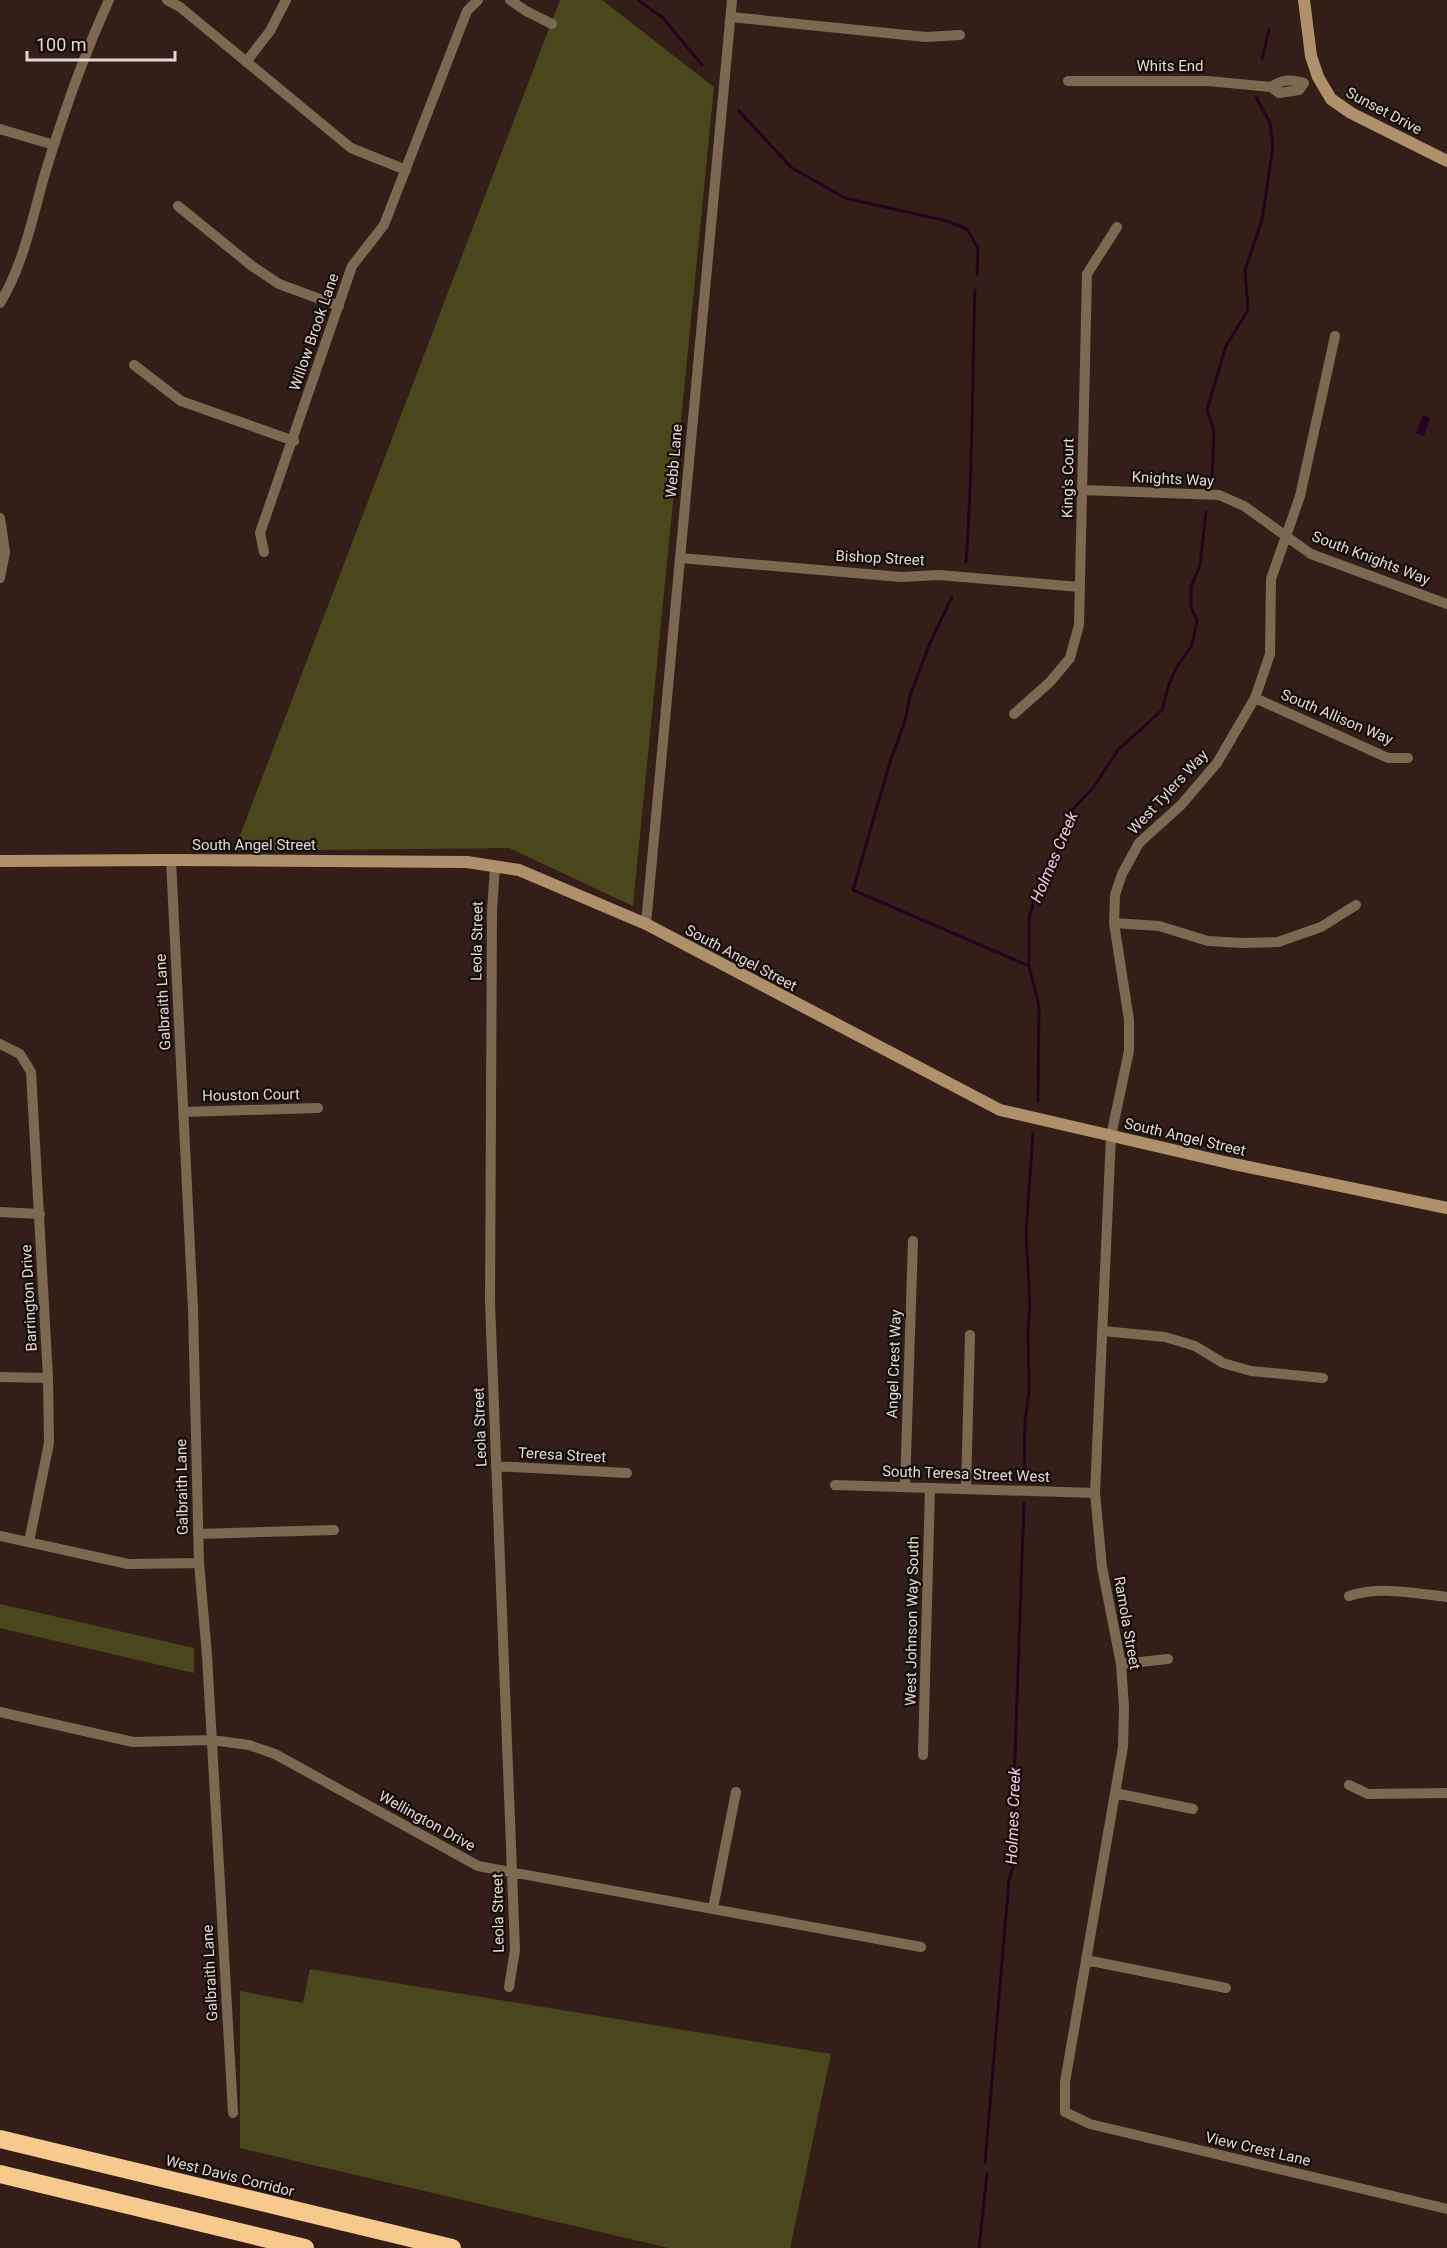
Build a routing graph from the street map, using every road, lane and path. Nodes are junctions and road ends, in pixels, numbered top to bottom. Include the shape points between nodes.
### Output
1 (109, 0) edge
2 (167, 0) edge
3 (286, 0) edge
4 (478, 0) edge
5 (510, 0) edge
6 (732, 0) edge
7 (1304, 0) edge
8 (731, 16) junction
9 (552, 24) dead end
10 (960, 35) dead end
11 (246, 62) junction
12 (1318, 77) junction
13 (1068, 81) dead end
14 (0, 129) edge
15 (54, 145) junction
16 (1447, 161) edge
17 (406, 170) junction
18 (178, 206) dead end
19 (1117, 227) dead end
20 (0, 303) edge
21 (339, 306) junction
22 (1335, 336) dead end
23 (134, 365) dead end
24 (294, 441) junction
25 (1083, 490) junction
26 (0, 518) edge
27 (1286, 537) junction
28 (264, 552) dead end
29 (680, 558) junction
30 (0, 578) edge
31 (1079, 587) junction
32 (1447, 590) edge
33 (1445, 603) edge
34 (1256, 698) junction
35 (1014, 714) dead end
36 (1408, 758) dead end
37 (171, 860) junction
38 (0, 861) edge
39 (495, 866) junction
40 (1356, 905) dead end
41 (1114, 923) junction
42 (646, 924) junction
43 (0, 1044) edge
44 (318, 1108) dead end
45 (184, 1112) junction
46 (1111, 1136) junction
47 (1447, 1208) edge
48 (0, 1212) edge
49 (40, 1214) junction
50 (913, 1241) dead end
51 (1103, 1331) junction
52 (970, 1335) dead end
53 (0, 1377) edge
54 (48, 1378) junction
55 (1323, 1378) dead end
56 (496, 1466) junction
57 (627, 1473) dead end
58 (835, 1485) dead end
59 (905, 1488) junction
60 (930, 1488) junction
61 (966, 1489) junction
62 (1095, 1493) junction
63 (334, 1530) dead end
64 (198, 1534) junction
65 (0, 1536) edge
66 (30, 1542) junction
67 (199, 1563) junction
68 (1349, 1596) dead end
69 (1447, 1597) edge
70 (1168, 1659) dead end
71 (1121, 1664) junction
72 (0, 1712) edge
73 (212, 1740) junction
74 (923, 1755) dead end
75 (1349, 1785) dead end
76 (736, 1792) dead end
77 (1115, 1793) junction
78 (1447, 1793) edge
79 (1193, 1809) dead end
80 (512, 1873) junction
81 (713, 1908) junction
82 (921, 1947) dead end
83 (1086, 1960) junction
84 (509, 1987) dead end
85 (1226, 1988) dead end
86 (1065, 2112) joint
87 (233, 2113) dead end
88 (0, 2139) edge
89 (0, 2174) edge
90 (1447, 2209) edge
91 (305, 2248) edge
92 (452, 2248) edge

1 - 15 street
2 - 11 street
3 - 11 street via 270,32
4 - 17 street, Willow Brook Lane via 467,11
5 - 9 street
6 - 8 street, Webb Lane
7 - 12 street, Sunset Drive via 1311,56
8 - 10 street via 926,37
8 - 29 street, Webb Lane
11 - 17 street via 351,148
12 - 13 street, Whits End via 1299,90 1279,93 1272,87 1208,81
12 - 16 street, Sunset Drive via 1331,99 1351,113
14 - 15 street
15 - 20 street via 16,270
17 - 21 street, Willow Brook Lane via 384,225 352,266
18 - 21 street via 279,284
19 - 25 street, King's Court via 1087,274
21 - 24 street, Willow Brook Lane
22 - 27 street, West Tylers Way via 1300,496
23 - 24 street via 181,401
24 - 28 street, Willow Brook Lane via 260,533
25 - 27 street, Knights Way via 1219,495 1244,506
25 - 31 street, King's Court
26 - 30 street via 5,552
27 - 33 street, South Knights Way via 1311,554
27 - 34 street, West Tylers Way via 1271,579 1270,654
29 - 31 street, Bishop Street
29 - 42 street, Webb Lane
31 - 35 street, King's Court via 1078,626 1070,658
32 - 33 street
34 - 36 street, South Allison Way via 1388,758
34 - 41 street, West Tylers Way via 1217,763 1139,843 1115,895
37 - 38 street, South Angel Street
37 - 39 street, South Angel Street via 467,862
37 - 45 street, Galbraith Lane
39 - 42 street, South Angel Street via 519,870
39 - 56 street, Leola Street via 490,1303
40 - 41 street via 1321,927 1278,942 1208,941 1160,926
41 - 46 street, West Tylers Way via 1130,1051
42 - 46 street, South Angel Street via 1000,1110
43 - 49 street, Barrington Drive via 20,1054 31,1072
44 - 45 street, Houston Court
45 - 64 street, Galbraith Lane via 194,1310
46 - 47 street, South Angel Street
46 - 51 street, Ramola Street
48 - 49 street
49 - 54 street, Barrington Drive
50 - 59 street, Angel Crest Way
51 - 55 street via 1165,1337 1195,1346 1223,1364 1251,1371
51 - 62 street, Ramola Street
52 - 61 street
53 - 54 street
54 - 66 street, Barrington Drive via 50,1443
56 - 57 street, Teresa Street
56 - 80 street, Leola Street
58 - 59 street, South Teresa Street West
59 - 60 street, South Teresa Street West
60 - 61 street, South Teresa Street West
60 - 74 street, West Johnson Way South
61 - 62 street, South Teresa Street West
62 - 71 street, Ramola Street via 1102,1567
63 - 64 street
64 - 67 street, Galbraith Lane
65 - 66 street
66 - 67 street via 128,1564
67 - 73 street, Galbraith Lane
68 - 69 street via 1389,1590
70 - 71 street
71 - 77 street, Ramola Street via 1123,1747
72 - 73 street, Wellington Drive via 133,1742
73 - 80 street, Wellington Drive via 249,1745 275,1754 478,1866
73 - 87 street, Galbraith Lane
75 - 78 street via 1368,1794
76 - 81 street
77 - 79 street
77 - 83 street, Ramola Street
80 - 81 street, Wellington Drive
80 - 84 street, Leola Street via 515,1950
81 - 82 street, Wellington Drive
83 - 85 street
83 - 86 street, Ramola Street via 1065,2082
86 - 90 street, View Crest Lane via 1090,2124
88 - 92 highway, West Davis Corridor
89 - 91 highway

